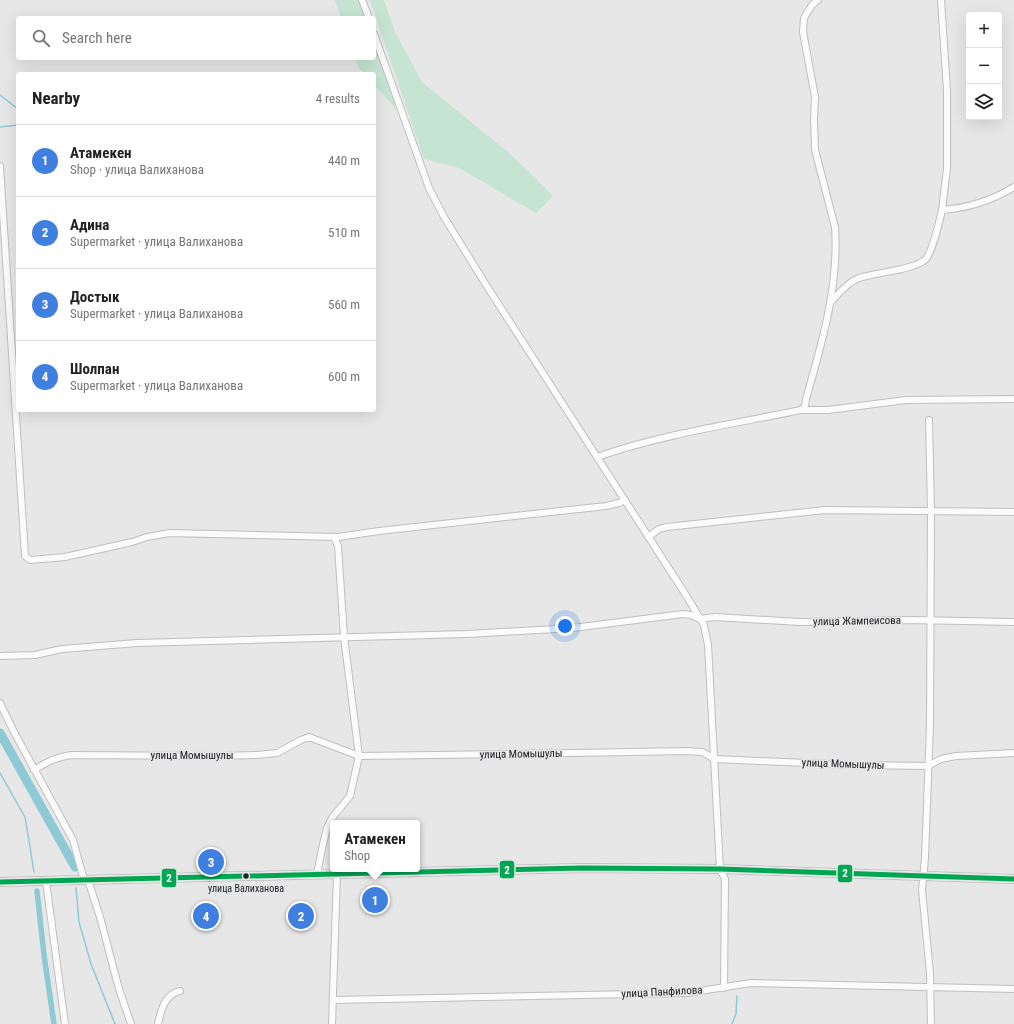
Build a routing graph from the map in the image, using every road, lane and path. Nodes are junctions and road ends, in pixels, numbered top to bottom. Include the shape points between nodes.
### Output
1 (362, 0) edge
2 (818, 0) edge
3 (941, 0) edge
4 (368, 16) edge
5 (376, 40) edge
6 (0, 166) edge
7 (1014, 188) edge
8 (942, 210) junction
9 (831, 302) junction
10 (1014, 399) edge
11 (802, 410) junction
12 (929, 420) dead end
13 (597, 457) junction
14 (625, 500) junction
15 (931, 512) junction
16 (1014, 512) edge
17 (334, 537) junction
18 (648, 537) junction
19 (700, 619) junction
20 (930, 620) junction
21 (1014, 622) edge
22 (344, 637) junction
23 (0, 656) edge
24 (0, 703) edge
25 (1014, 753) edge
26 (359, 756) junction
27 (715, 759) junction
28 (928, 766) junction
29 (34, 770) junction
30 (331, 820) edge
31 (330, 822) edge
32 (720, 869) junction
33 (419, 872) edge
34 (420, 872) edge
35 (317, 874) junction
36 (337, 874) junction
37 (923, 876) junction
38 (1014, 879) edge
39 (86, 880) junction
40 (46, 881) junction
41 (0, 882) edge
42 (930, 987) junction
43 (724, 988) junction
44 (1014, 989) edge
45 (180, 991) dead end
46 (333, 1000) junction
47 (66, 1024) edge
48 (131, 1024) edge
49 (158, 1024) edge
50 (332, 1024) edge
51 (931, 1024) edge

1 - 4 street
2 - 9 street via 804,18 803,32 815,97 815,150 835,227
3 - 8 street via 947,106 947,168
5 - 13 street via 429,188 444,217
6 - 17 street via 26,558 30,560 65,557 169,533
7 - 8 street via 986,201 962,208
8 - 9 street via 934,240 925,260 906,268 858,278
9 - 11 street
10 - 11 street via 906,400 828,410
11 - 13 street via 670,437
12 - 15 street
13 - 14 street
14 - 17 street via 606,506
14 - 18 street
15 - 16 street
15 - 18 street via 825,510 667,527
15 - 20 street
17 - 22 street via 338,546
18 - 19 street
19 - 20 street, улица Жампеисова via 715,617 800,622
19 - 22 street, улица Жампеисова via 683,614 573,628
19 - 27 street via 704,625 708,645
20 - 21 street, улица Жампеисова
20 - 28 street
22 - 23 street, улица Жампеисова via 137,643 62,649 35,655
22 - 26 street
24 - 29 street
25 - 28 street, улица Момышулы via 956,756 941,759
26 - 27 street, улица Момышулы via 687,751 702,752
26 - 29 street, улица Момышулы via 309,737 277,753 217,756 71,755 59,756
26 - 30 street via 350,796
27 - 28 street, улица Момышулы
27 - 32 street
28 - 37 street via 926,858
29 - 39 street via 73,840
31 - 35 street
32 - 34 main road via 582,868
32 - 37 main road
32 - 43 street via 725,879
33 - 36 main road
35 - 36 main road
35 - 39 main road
36 - 46 street
37 - 38 main road
37 - 42 street via 922,898
39 - 40 main road
39 - 48 street via 100,918
40 - 41 main road
40 - 47 street
42 - 43 street, улица Панфилова via 751,983
42 - 44 street, улица Панфилова
42 - 51 street
43 - 46 street, улица Панфилова via 687,993
45 - 49 street via 168,998
46 - 50 street

